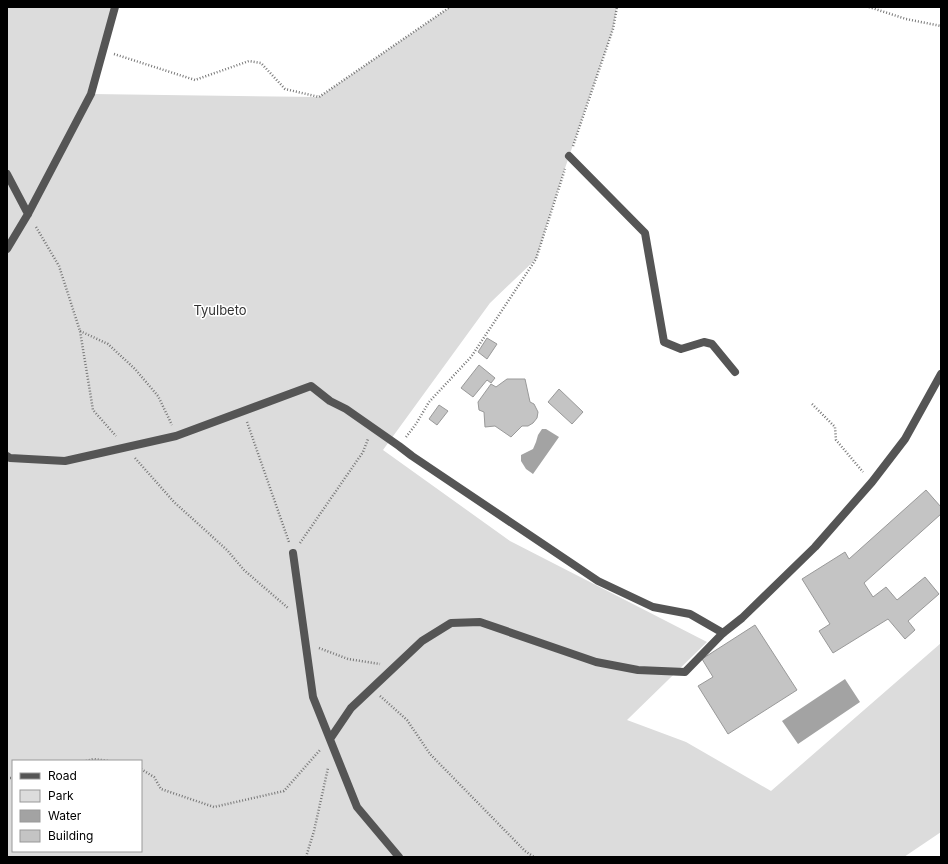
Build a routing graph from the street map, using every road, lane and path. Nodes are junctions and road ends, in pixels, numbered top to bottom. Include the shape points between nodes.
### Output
1 (115, 7) edge
2 (450, 7) edge
3 (616, 7) edge
4 (869, 7) edge
5 (941, 26) edge
6 (103, 50) junction
7 (569, 156) junction
8 (7, 174) edge
9 (28, 214) junction
10 (7, 249) edge
11 (80, 331) junction
12 (735, 372) dead end
13 (941, 374) edge
14 (812, 404) dead end
15 (243, 411) junction
16 (176, 436) junction
17 (369, 436) dead end
18 (400, 446) junction
19 (125, 447) junction
20 (7, 456) edge
21 (872, 482) junction
22 (293, 553) junction
23 (304, 629) junction
24 (723, 633) junction
25 (406, 657) junction
26 (372, 688) junction
27 (330, 739) junction
28 (332, 748) junction
29 (90, 760) edge
30 (101, 760) edge
31 (142, 770) edge
32 (306, 857) edge
33 (399, 857) edge
34 (534, 857) edge

1 - 6 street
2 - 6 path via 319,97 285,89 261,63 249,61 195,80
3 - 7 path via 613,30
4 - 5 path via 906,19
6 - 9 street via 91,94
7 - 12 street via 645,233 664,342 681,349 704,342 712,344
7 - 18 path via 536,259 471,357 429,402
8 - 9 street
9 - 10 street
9 - 11 path via 59,266
11 - 16 path via 108,344 135,369 158,396
11 - 19 path via 93,410
13 - 21 street via 905,439
14 - 21 path via 835,427 836,440
15 - 16 street
15 - 18 street via 311,386
15 - 22 path
16 - 19 street
17 - 22 path via 363,452
18 - 24 street via 598,581 653,607 690,614
19 - 20 street via 65,461
19 - 23 path via 174,502 227,550 244,570 291,610
21 - 24 street via 815,547 742,618
22 - 23 street
23 - 25 path via 317,647 348,659 380,664
23 - 27 street via 313,697
24 - 25 street via 685,672 638,670 596,662 480,622 451,623 422,641
25 - 26 street
26 - 27 street via 351,708
26 - 34 path via 407,720 430,754
27 - 28 street
27 - 31 path via 284,791 214,807 161,789 154,777
28 - 32 path
28 - 33 street via 357,807
29 - 30 path

